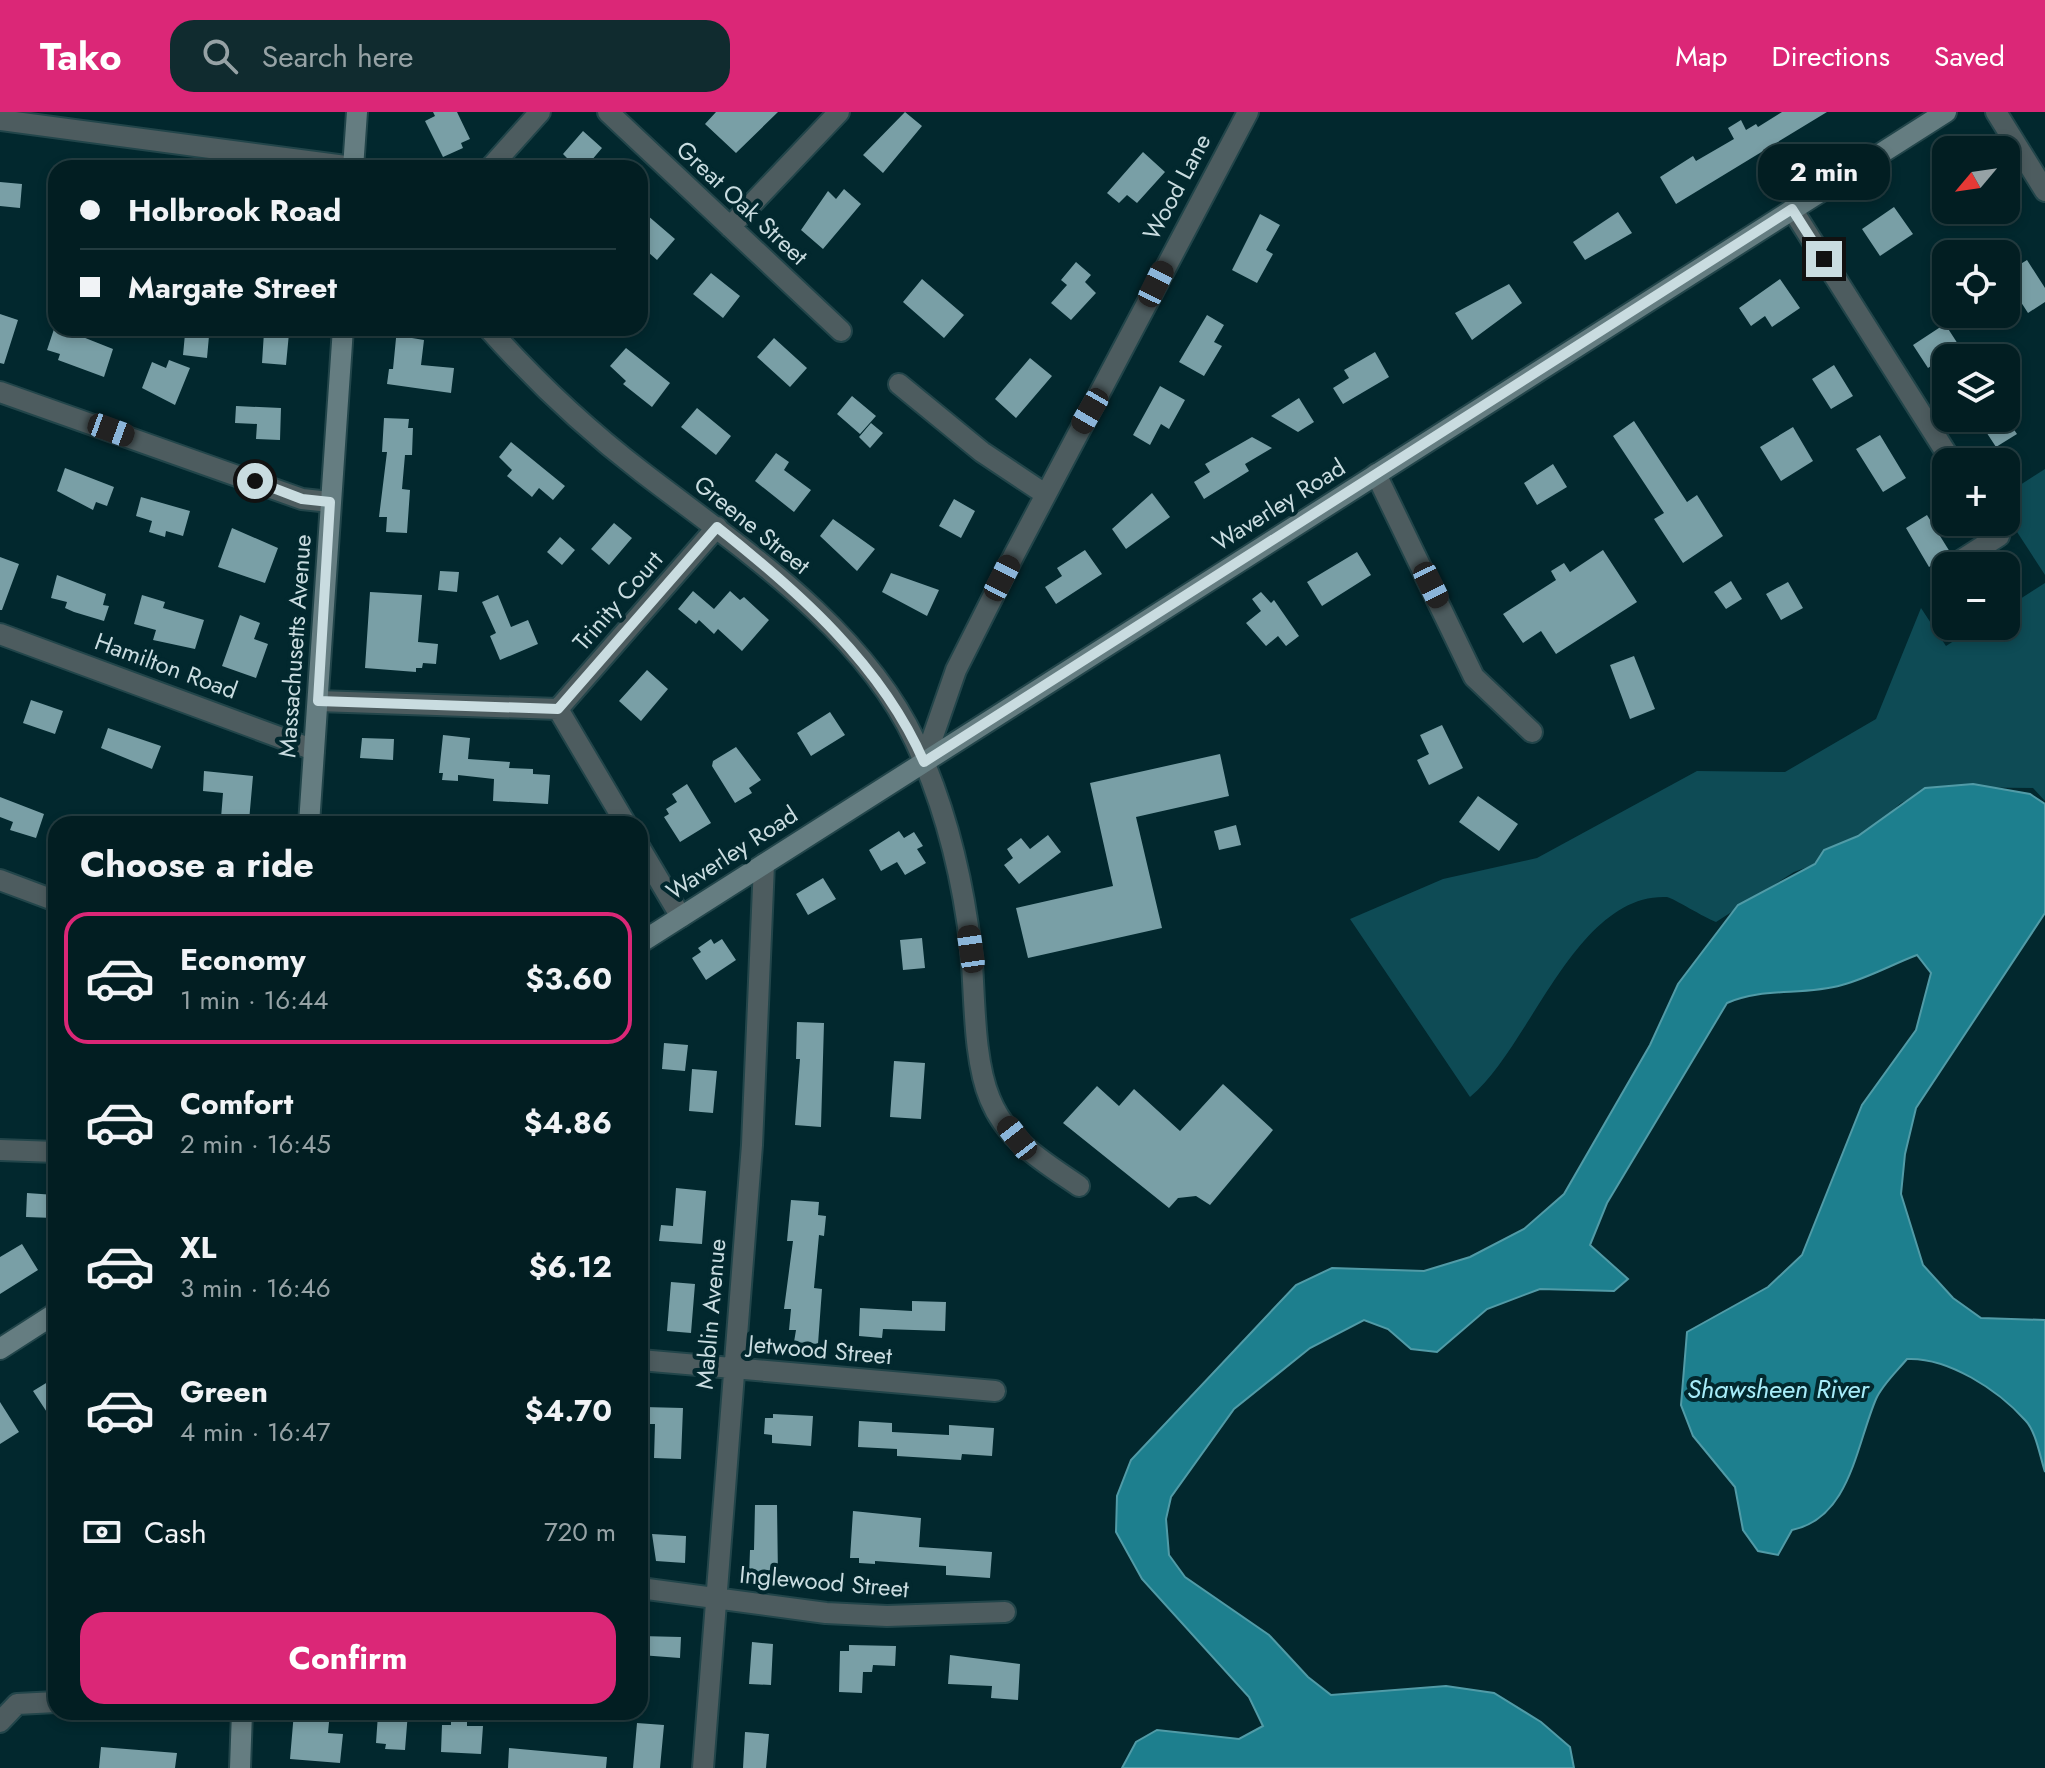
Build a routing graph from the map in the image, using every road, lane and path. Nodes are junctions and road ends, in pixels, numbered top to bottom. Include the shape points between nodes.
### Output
1 (357, 112) edge
2 (540, 112) edge
3 (608, 112) edge
4 (839, 112) edge
5 (1248, 112) edge
6 (1946, 112) edge
7 (1996, 112) edge
8 (14, 118) edge
9 (305, 160) edge
10 (354, 160) edge
11 (497, 160) edge
12 (2045, 191) edge
13 (1792, 209) junction
14 (730, 227) junction
15 (841, 331) dead end
16 (342, 336) edge
17 (496, 336) edge
18 (899, 384) dead end
19 (0, 392) edge
20 (1943, 448) edge
21 (1376, 474) junction
22 (1045, 494) junction
23 (330, 502) junction
24 (717, 527) junction
25 (1999, 536) edge
26 (1974, 552) edge
27 (0, 634) edge
28 (318, 701) junction
29 (558, 709) junction
30 (1532, 732) dead end
31 (314, 750) junction
32 (924, 762) junction
33 (310, 816) edge
34 (621, 816) edge
35 (648, 861) edge
36 (764, 864) junction
37 (0, 880) edge
38 (48, 898) edge
39 (681, 917) junction
40 (648, 938) edge
41 (0, 1150) edge
42 (48, 1152) edge
43 (1079, 1186) dead end
44 (48, 1318) edge
45 (0, 1349) edge
46 (648, 1361) edge
47 (732, 1369) junction
48 (995, 1391) dead end
49 (648, 1589) edge
50 (717, 1598) junction
51 (1005, 1612) dead end
52 (8, 1700) edge
53 (48, 1702) edge
54 (242, 1720) edge
55 (0, 1722) edge
56 (240, 1768) edge
57 (703, 1768) edge

1 - 10 main road
2 - 11 street
3 - 14 street, Great Oak Street
4 - 14 street
5 - 22 street, Wood Lane
6 - 13 main road, Waverley Road
7 - 12 street
8 - 9 street
13 - 20 street
13 - 21 main road, Waverley Road
14 - 15 street, Great Oak Street
16 - 23 main road, Massachusetts Avenue
17 - 24 street, Greene Street via 580,422
18 - 22 street via 982,452
19 - 23 street via 302,499
21 - 30 street via 1474,677
21 - 32 main road, Waverley Road
22 - 32 street, Wood Lane via 956,670
23 - 28 main road, Massachusetts Avenue
24 - 29 street, Trinity Court
24 - 32 street, Greene Street via 786,583 844,641 898,711
25 - 26 street
27 - 31 street, Hamilton Road
28 - 29 street
28 - 31 main road, Massachusetts Avenue
29 - 34 street
31 - 33 main road, Massachusetts Avenue
32 - 36 main road, Waverley Road
32 - 43 street, Greene Street via 963,897 977,1039 989,1099 1028,1153
35 - 39 street
36 - 39 main road, Waverley Road
36 - 47 street, Mablin Avenue via 752,1133
37 - 38 street
39 - 40 main road, Waverley Road
41 - 42 street
44 - 45 main road
46 - 47 street, Jetwood Street
47 - 48 street, Jetwood Street
47 - 50 street, Mablin Avenue
49 - 50 street, Inglewood Street
50 - 51 street, Inglewood Street via 880,1616
50 - 57 street, Mablin Avenue
52 - 53 street
52 - 55 street
54 - 56 main road

